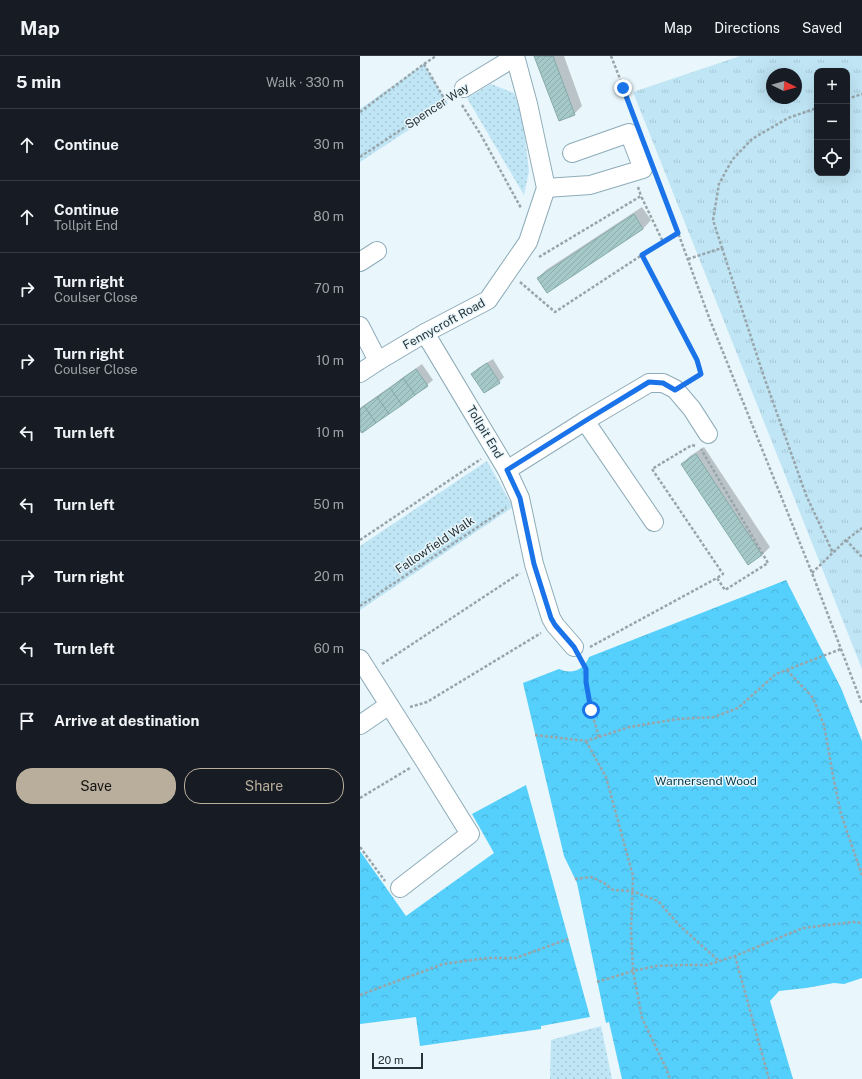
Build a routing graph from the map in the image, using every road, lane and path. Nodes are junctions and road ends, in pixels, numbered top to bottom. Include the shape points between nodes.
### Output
1 (436, 56) edge
2 (611, 56) edge
3 (515, 57) edge
4 (424, 64) junction
5 (459, 91) junction
6 (862, 94) edge
7 (850, 98) edge
8 (446, 100) junction
9 (814, 109) edge
10 (360, 112) edge
11 (637, 124) dead end
12 (572, 153) dead end
13 (360, 157) edge
14 (656, 175) dead end
15 (546, 188) junction
16 (532, 229) junction
17 (678, 233) junction
18 (663, 242) junction
19 (722, 248) junction
20 (377, 251) dead end
21 (642, 255) junction
22 (539, 258) dead end
23 (688, 258) junction
24 (360, 262) edge
25 (508, 271) junction
26 (360, 326) edge
27 (425, 333) junction
28 (378, 361) junction
29 (360, 373) edge
30 (675, 390) junction
31 (585, 421) junction
32 (708, 434) dead end
33 (495, 450) junction
34 (507, 470) junction
35 (520, 498) junction
36 (654, 522) dead end
37 (862, 528) edge
38 (360, 540) edge
39 (846, 540) junction
40 (833, 552) junction
41 (862, 557) edge
42 (534, 564) junction
43 (812, 573) junction
44 (717, 578) junction
45 (360, 606) edge
46 (555, 625) junction
47 (841, 649) junction
48 (576, 650) junction
49 (365, 666) edge
50 (787, 670) junction
51 (862, 704) edge
52 (392, 709) junction
53 (360, 725) edge
54 (535, 735) dead end
55 (599, 737) junction
56 (586, 741) junction
57 (424, 760) junction
58 (360, 798) edge
59 (360, 847) edge
60 (862, 875) edge
61 (575, 879) dead end
62 (400, 888) joint
63 (632, 891) junction
64 (862, 923) edge
65 (568, 939) dead end
66 (735, 956) junction
67 (719, 961) junction
68 (633, 971) junction
69 (597, 982) dead end
70 (360, 995) edge
71 (670, 1079) edge
72 (769, 1079) edge

1 - 4 path
2 - 11 path
3 - 5 street, Spencer Way
3 - 15 street
4 - 8 path
4 - 10 path
5 - 8 path, Spencer Way
5 - 16 path
6 - 7 path
8 - 13 path, Spencer Way
9 - 19 path via 788,118 758,135 732,160 719,184 713,220
12 - 15 street via 629,133 643,169 590,185
14 - 17 path
15 - 16 street, Fennycroft Road
16 - 25 street, Fennycroft Road via 528,242
17 - 18 path
17 - 23 path
18 - 21 path
18 - 22 path via 641,196
19 - 23 path
19 - 40 path via 806,495
20 - 24 street
21 - 25 path via 555,312
21 - 30 path via 697,360 701,374
23 - 43 path via 710,320
25 - 27 street, Fennycroft Road via 488,300
26 - 28 street
27 - 28 street, Fennycroft Road
27 - 33 street, Tollpit End
28 - 29 street, Fennycroft Road
30 - 31 street via 663,383 649,382
30 - 32 street via 692,409
31 - 34 street
31 - 36 street
33 - 34 street, Tollpit End
33 - 38 path
34 - 35 street, Tollpit End
35 - 42 street, Tollpit End
35 - 45 path, Fallowfield Walk
37 - 39 path
39 - 40 path
39 - 41 path
40 - 43 path
42 - 46 street, Tollpit End
42 - 49 path
43 - 47 path
44 - 44 path via 725,590 768,563 699,448 692,445 652,469 723,574
44 - 48 path
46 - 48 street, Tollpit End
46 - 52 path via 426,702
47 - 50 path
47 - 51 path
48 - 55 path via 586,669 588,696
49 - 52 street
50 - 55 path via 776,674 738,708 714,716 671,720
50 - 60 path via 813,698 824,725 841,814
52 - 53 street
52 - 57 street
54 - 56 path
55 - 56 path
56 - 63 path via 606,777 633,876
57 - 58 path
57 - 62 street via 470,834
59 - 62 path via 394,893
61 - 63 path via 592,878 613,890
63 - 67 path via 658,901 680,926
63 - 68 path
64 - 66 path via 803,928
65 - 70 path via 516,958 487,958 443,964
66 - 67 path
66 - 72 path
67 - 68 path via 707,965 656,966
68 - 69 path
68 - 71 path via 642,1018

